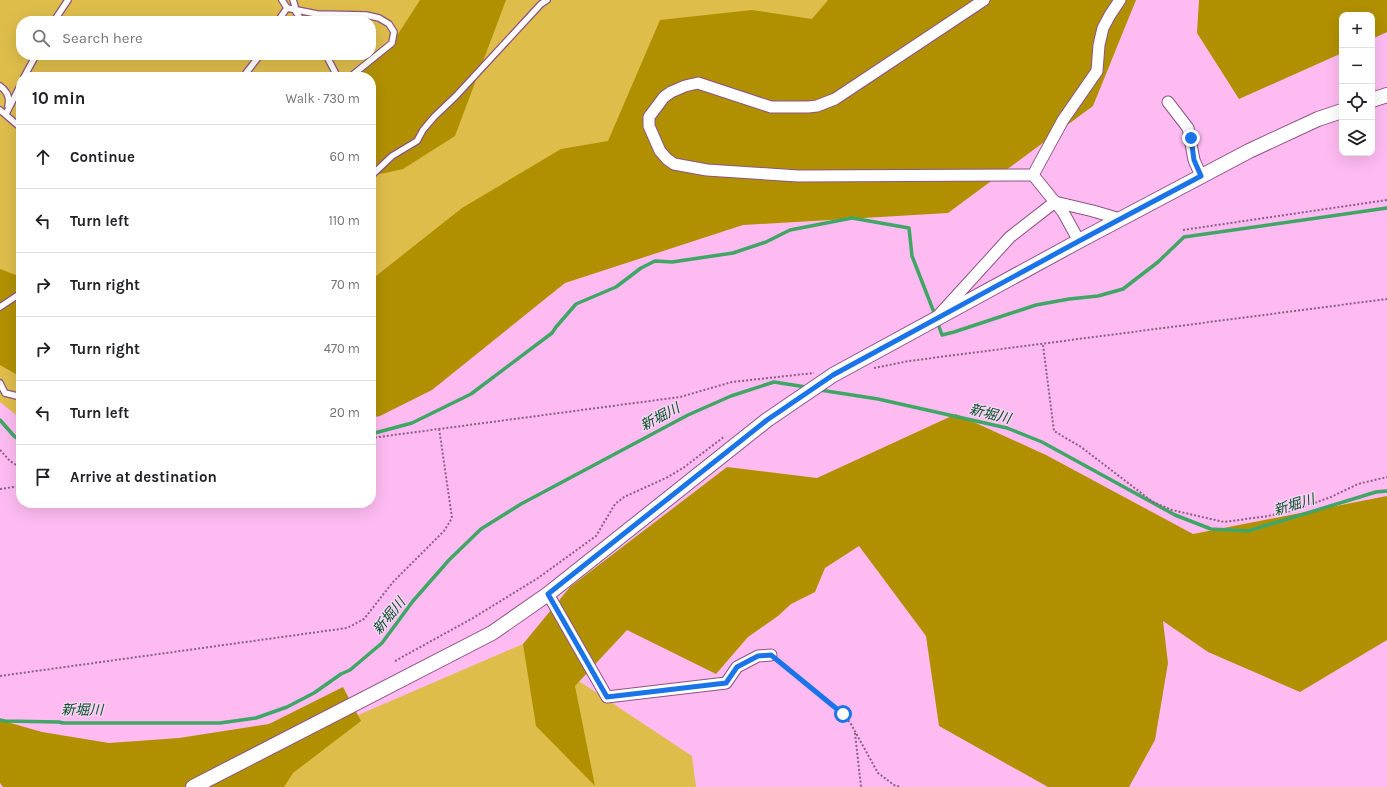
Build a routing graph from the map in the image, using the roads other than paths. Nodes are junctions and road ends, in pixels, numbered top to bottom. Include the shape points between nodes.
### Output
1 (68, 0) edge
2 (282, 0) edge
3 (293, 0) edge
4 (546, 0) edge
5 (984, 0) edge
6 (1120, 0) edge
7 (287, 8) junction
8 (294, 9) junction
9 (57, 16) edge
10 (281, 16) edge
11 (299, 16) edge
12 (370, 16) edge
13 (376, 17) edge
14 (376, 56) edge
15 (33, 60) edge
16 (256, 60) edge
17 (329, 60) edge
18 (371, 60) edge
19 (27, 72) edge
20 (246, 72) edge
21 (335, 72) edge
22 (356, 72) edge
23 (0, 86) edge
24 (16, 94) edge
25 (1387, 95) edge
26 (1375, 99) edge
27 (1168, 102) dead end
28 (0, 110) edge
29 (1339, 112) edge
30 (6, 114) junction
31 (16, 123) edge
32 (376, 171) edge
33 (1033, 175) junction
34 (1201, 176) junction
35 (1055, 202) junction
36 (1120, 219) junction
37 (1079, 241) junction
38 (16, 296) edge
39 (0, 307) edge
40 (934, 320) junction
41 (0, 383) edge
42 (16, 396) edge
43 (548, 594) junction
44 (771, 655) road end
45 (193, 787) edge

1 - 9 lane
2 - 7 lane
3 - 8 lane
4 - 32 lane via 434,117 417,141 392,156
5 - 33 street via 835,99 818,106 771,107 698,84 685,86 664,97 649,117 648,126 660,151 667,159 674,164 707,170 798,176
6 - 33 street via 1103,28 1097,71 1063,120
7 - 8 lane
7 - 10 lane
8 - 11 lane
8 - 12 lane via 317,14
13 - 14 lane via 389,24 394,32 392,43
15 - 19 lane
16 - 20 lane
17 - 21 lane
18 - 22 lane
23 - 30 lane via 10,100
24 - 30 lane
25 - 26 street
27 - 34 street via 1188,128 1194,160
28 - 30 lane
29 - 34 street via 1318,119
30 - 31 lane
33 - 35 street
34 - 36 street
35 - 36 street
35 - 37 street
35 - 40 street via 1010,237
36 - 37 street
37 - 40 street
38 - 39 lane
40 - 43 street via 833,375 767,420
41 - 42 lane via 5,393
43 - 44 street via 607,697 726,683 737,667 758,656
43 - 45 street via 492,634

